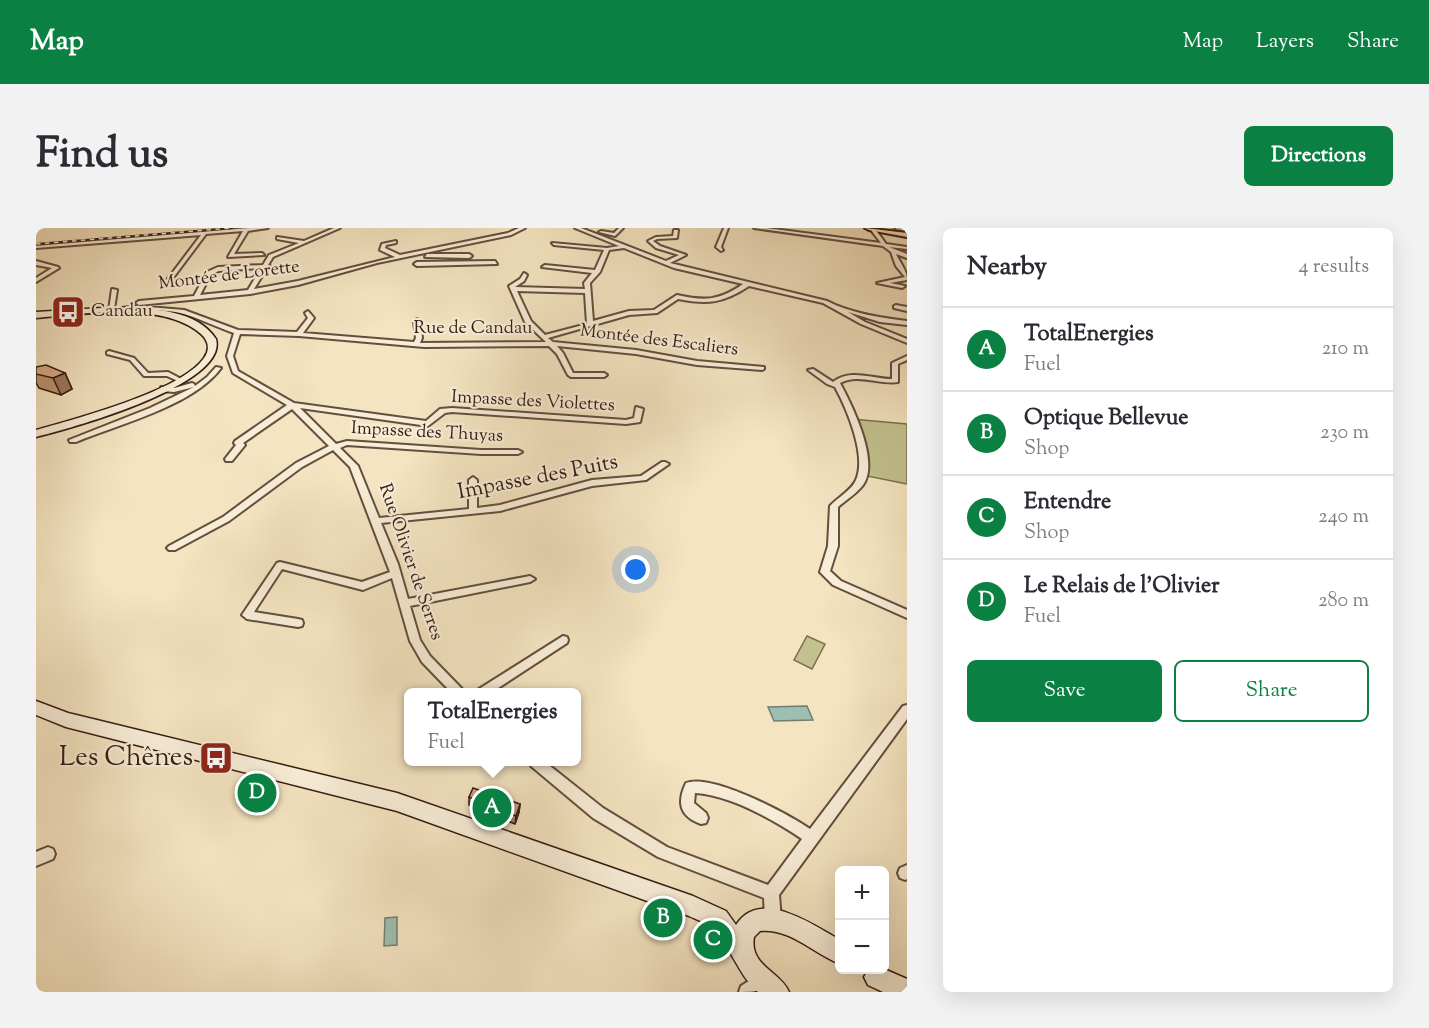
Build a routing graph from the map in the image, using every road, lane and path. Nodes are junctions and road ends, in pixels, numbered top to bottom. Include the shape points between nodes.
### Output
1 (266, 228) edge
2 (338, 228) edge
3 (523, 228) edge
4 (577, 228) edge
5 (621, 228) edge
6 (726, 228) edge
7 (756, 228) edge
8 (898, 228) edge
9 (874, 229) edge
10 (246, 230) junction
11 (589, 231) junction
12 (676, 231) dead end
13 (907, 232) edge
14 (205, 233) junction
15 (615, 235) junction
16 (624, 236) dead end
17 (279, 238) dead end
18 (303, 242) junction
19 (394, 242) dead end
20 (554, 244) dead end
21 (885, 244) junction
22 (36, 247) edge
23 (623, 247) junction
24 (907, 248) edge
25 (607, 249) junction
26 (721, 250) dead end
27 (893, 252) junction
28 (262, 254) dead end
29 (416, 255) junction
30 (469, 256) dead end
31 (907, 256) edge
32 (400, 257) junction
33 (36, 263) edge
34 (495, 263) dead end
35 (665, 263) junction
36 (417, 264) junction
37 (267, 266) junction
38 (545, 267) dead end
39 (597, 272) junction
40 (414, 274) dead end
41 (524, 275) dead end
42 (907, 277) edge
43 (36, 280) edge
44 (170, 280) dead end
45 (749, 283) junction
46 (902, 286) dead end
47 (272, 288) junction
48 (309, 289) dead end
49 (513, 289) junction
50 (114, 290) dead end
51 (586, 291) junction
52 (250, 292) junction
53 (196, 298) junction
54 (896, 307) dead end
55 (839, 308) junction
56 (113, 309) junction
57 (907, 309) edge
58 (308, 313) dead end
59 (36, 315) edge
60 (417, 321) dead end
61 (907, 323) edge
62 (590, 324) junction
63 (237, 332) junction
64 (299, 334) junction
65 (544, 338) junction
66 (907, 341) edge
67 (416, 344) junction
68 (551, 344) junction
69 (233, 347) junction
70 (109, 352) dead end
71 (907, 358) edge
72 (218, 368) junction
73 (762, 368) dead end
74 (811, 370) dead end
75 (604, 375) dead end
76 (182, 381) junction
77 (837, 385) junction
78 (164, 389) junction
79 (292, 405) junction
80 (639, 409) dead end
81 (40, 433) edge
82 (73, 440) dead end
83 (335, 446) junction
84 (518, 452) dead end
85 (230, 459) dead end
86 (664, 464) dead end
87 (473, 480) dead end
88 (473, 509) junction
89 (377, 521) junction
90 (172, 548) dead end
91 (396, 573) junction
92 (530, 579) dead end
93 (405, 603) junction
94 (907, 614) edge
95 (298, 623) dead end
96 (563, 640) dead end
97 (453, 688) edge
98 (491, 688) edge
99 (36, 708) edge
100 (907, 710) edge
101 (541, 766) edge
102 (700, 818) dead end
103 (811, 837) junction
104 (771, 893) junction
105 (718, 919) junction
106 (762, 921) junction
107 (835, 950) edge
108 (742, 951) junction
109 (876, 979) edge
110 (762, 988) edge
111 (907, 991) edge

1 - 10 street
2 - 18 street
3 - 29 street, Montée de Lorette
4 - 11 street
5 - 15 street
6 - 26 street via 718,247
7 - 21 street
8 - 13 street
9 - 13 main road
9 - 21 street
10 - 14 street
10 - 28 street via 230,256
11 - 15 street
11 - 23 street
12 - 35 street via 675,237 650,241 683,255
14 - 22 street
14 - 44 street
15 - 16 street
17 - 18 street
18 - 37 street via 271,256
19 - 32 street via 381,249
20 - 25 street
21 - 24 street
21 - 27 street
23 - 25 street
23 - 35 street
25 - 39 street
27 - 31 street
27 - 42 street
29 - 30 street
29 - 32 street, Montée de Lorette
29 - 36 street
32 - 47 street, Montée de Lorette
33 - 43 street via 56,269
34 - 36 street
35 - 45 street
36 - 40 street
37 - 52 street
37 - 53 street via 209,273
38 - 39 street
39 - 51 street via 587,283
41 - 49 street
42 - 46 street via 880,281
45 - 55 street
45 - 62 street, Rue de Candau via 707,303 677,297 655,312 629,313
47 - 48 street
47 - 52 street, Montée de Lorette
49 - 51 street
49 - 65 street via 528,322
50 - 56 street
51 - 62 street
52 - 53 street, Montée de Lorette
53 - 56 street, Montée de Lorette
54 - 57 street
55 - 61 street
55 - 66 street via 863,323
56 - 59 main road
56 - 63 street via 184,312
56 - 76 main road via 179,319 206,332 213,344 210,355
58 - 64 street via 308,325
60 - 67 street via 420,338
62 - 65 street, Rue de Candau
63 - 64 street, Rue de Candau
63 - 69 street, Rue Olivier de Serres
64 - 67 street, Rue de Candau
65 - 68 street, Rue de Candau
67 - 68 street, Rue de Candau
68 - 73 street, Montée des Escaliers
68 - 75 street via 560,352 571,375
69 - 72 street
69 - 79 street, Rue Olivier de Serres via 230,356 235,372
70 - 76 street via 132,359 146,375 168,374
71 - 77 street via 895,363 896,381 842,378
72 - 78 street via 188,386
72 - 82 street via 213,378 166,405
74 - 77 street
76 - 78 main road
77 - 94 street via 866,463 860,483 834,506 832,546 825,572 837,583
78 - 81 main road
79 - 80 street, Impasse des Violettes via 429,424 443,411 452,410 626,422 637,420
79 - 83 street, Rue Olivier de Serres
79 - 85 street via 238,443 241,445
83 - 84 street, Impasse des Thuyas via 347,443
83 - 89 street, Rue Olivier de Serres via 354,466
83 - 90 street via 290,472 226,519
86 - 88 street, Impasse des Puits via 643,478 592,483 527,502
87 - 88 street
88 - 89 street, Impasse des Puits
89 - 91 street, Rue Olivier de Serres
91 - 93 street, Rue Olivier de Serres
91 - 95 street via 363,586 280,565 247,615
92 - 93 street
93 - 97 street, Rue Olivier de Serres via 420,651
96 - 98 street
99 - 105 main road via 77,723 432,813 655,892
100 - 103 street
101 - 104 street via 598,813 663,852
102 - 103 street via 686,804 692,787 766,810
103 - 104 street
104 - 106 street
105 - 106 main road
105 - 108 main road
106 - 107 main road via 783,922
106 - 108 main road via 744,929
108 - 110 main road
109 - 111 main road

